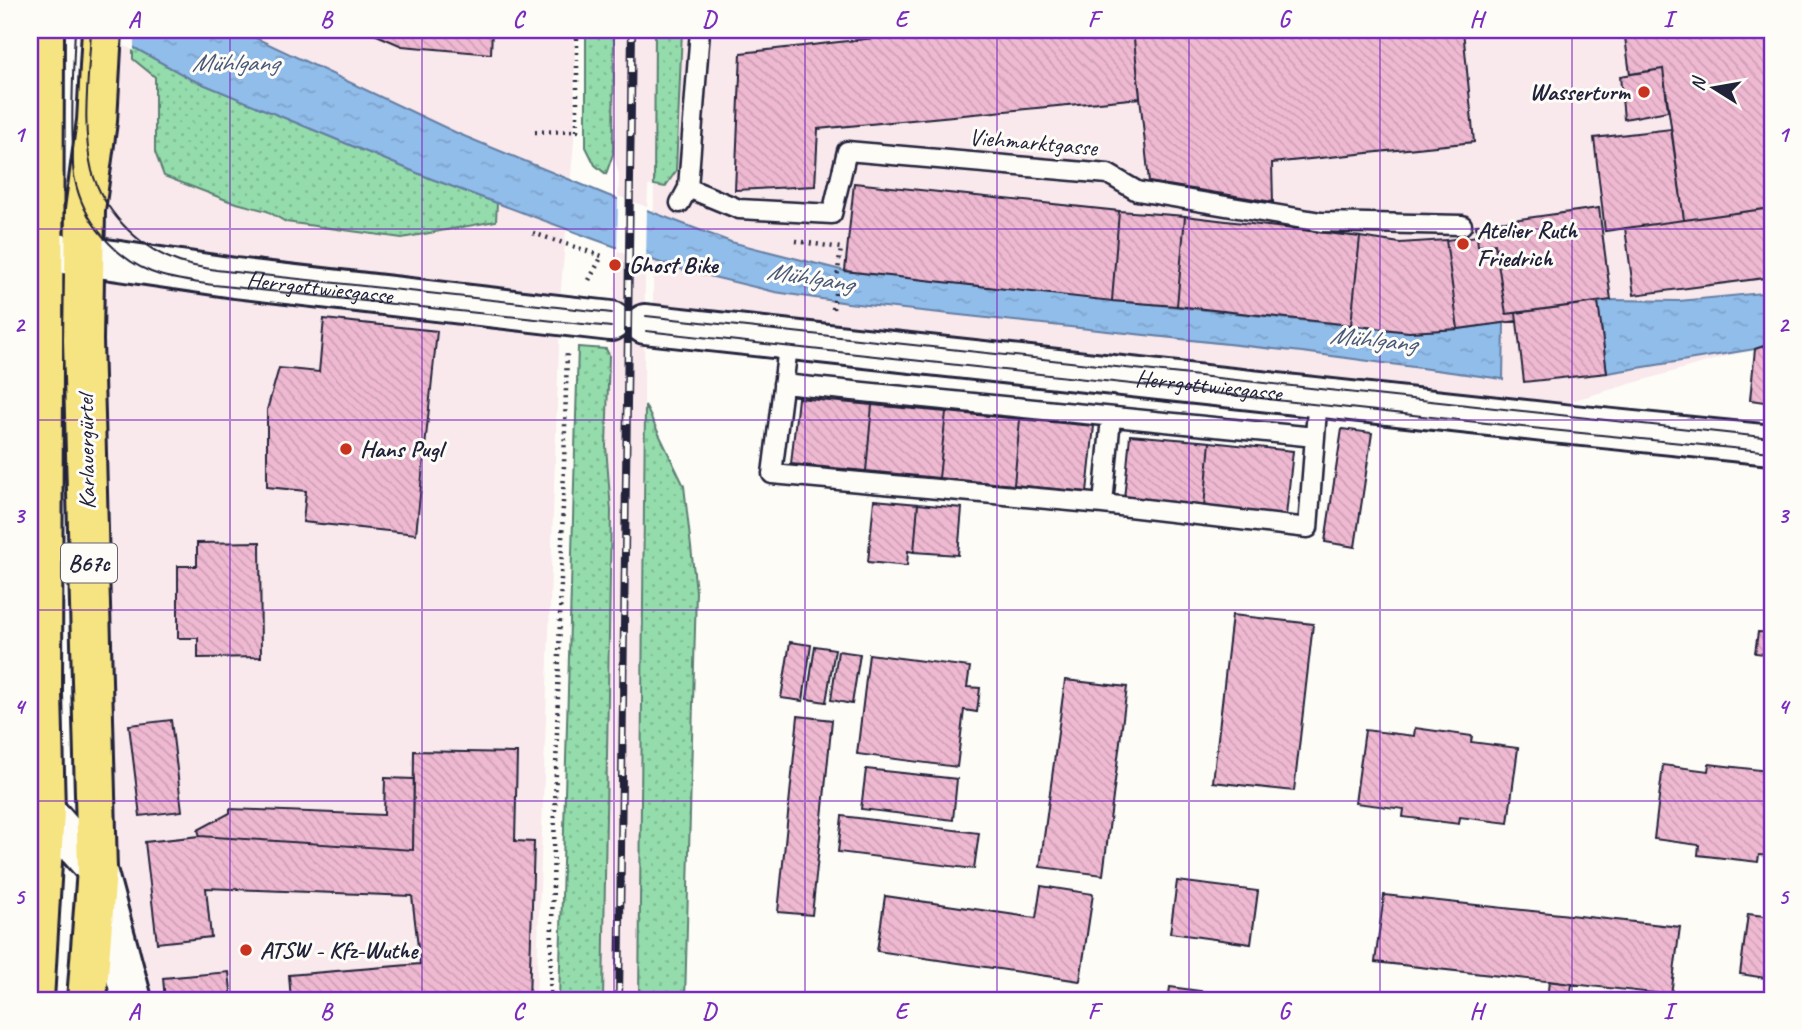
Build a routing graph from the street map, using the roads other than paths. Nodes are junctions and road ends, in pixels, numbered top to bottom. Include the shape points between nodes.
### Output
1 (44, 30) edge
2 (700, 30) edge
3 (101, 35) edge
4 (79, 118) dead end
5 (85, 210) junction
6 (1462, 225) dead end
7 (36, 252) edge
8 (85, 256) junction
9 (787, 352) junction
10 (783, 384) junction
11 (1318, 397) junction
12 (1111, 417) junction
13 (1315, 437) junction
14 (1772, 445) edge
15 (1102, 504) junction
16 (37, 806) edge
17 (97, 870) junction
18 (34, 1000) edge
19 (87, 1000) edge
20 (132, 1000) edge

1 - 7 main road, Karlauergürtel / B67c
2 - 6 lane, Viehmarktgasse via 684,196 739,209 832,214 847,151 1108,174 1137,191 1321,222
3 - 5 main road, Karlauergürtel / B67c via 97,121
4 - 5 lane
5 - 8 main road, Karlauergürtel / B67c
7 - 8 main road, Herrgottwiesgasse
7 - 16 main road, Karlauergürtel / B67c via 42,694
8 - 9 main road, Herrgottwiesgasse via 234,278 628,322
8 - 17 main road, Karlauergürtel / B67c via 83,340
9 - 10 lane
9 - 11 main road, Herrgottwiesgasse
10 - 12 lane
10 - 15 lane via 772,474
11 - 13 lane
11 - 14 main road, Herrgottwiesgasse
12 - 13 lane
12 - 15 lane
13 - 15 lane via 1308,528
16 - 17 main road
16 - 18 main road, Karlauergürtel / B67c
17 - 19 main road, Karlauergürtel / B67c
17 - 20 main road

